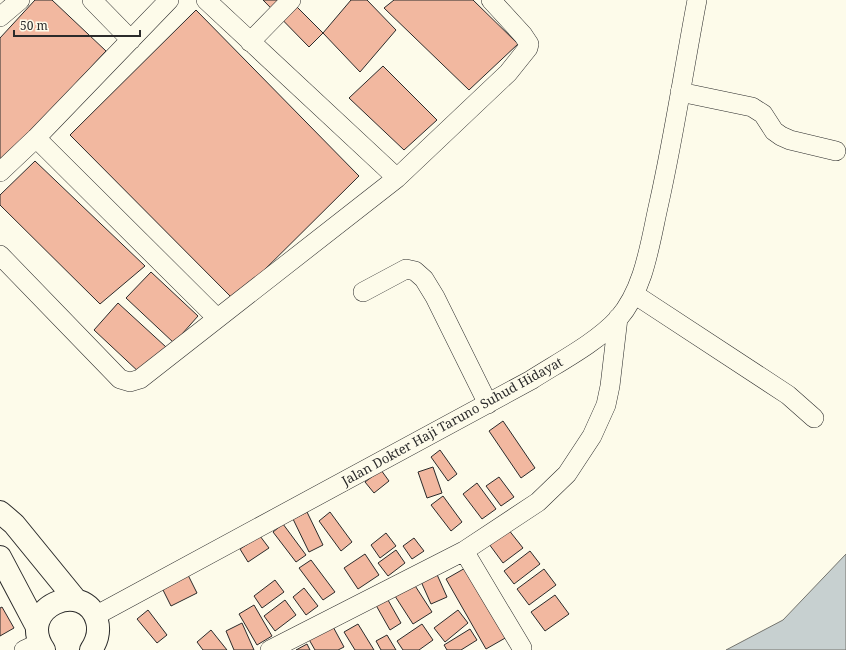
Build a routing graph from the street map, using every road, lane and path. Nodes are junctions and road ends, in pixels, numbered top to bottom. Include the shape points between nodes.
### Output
1 (20, 0) edge
2 (92, 0) edge
3 (169, 0) edge
4 (206, 0) edge
5 (291, 0) edge
6 (491, 0) edge
7 (696, 0) edge
8 (0, 17) edge
9 (131, 40) junction
10 (250, 42) junction
11 (680, 92) junction
12 (36, 138) junction
13 (836, 151) dead end
14 (0, 172) edge
15 (397, 178) junction
16 (0, 256) edge
17 (364, 292) dead end
18 (634, 294) junction
19 (217, 318) junction
20 (618, 318) junction
21 (488, 404) junction
22 (814, 418) dead end
23 (0, 512) edge
24 (464, 551) junction
25 (0, 557) edge
26 (76, 600) junction
27 (96, 616) junction
28 (36, 643) edge
29 (95, 648) edge
30 (522, 648) dead end
31 (270, 650) edge

1 - 8 street
2 - 9 street
3 - 9 street
4 - 10 street
5 - 10 street
6 - 15 street via 527,40 528,48 508,73
7 - 11 street, Jalan Dokter Haji Taruno Suhud Hidayat
9 - 12 street
10 - 15 street
11 - 13 street via 752,107 763,114 774,131 782,136
11 - 18 street, Jalan Dokter Haji Taruno Suhud Hidayat via 647,258
12 - 14 street
12 - 19 street
15 - 19 street
16 - 19 street via 120,379 130,382 140,379
17 - 21 street via 406,270 415,271 424,279
18 - 20 street, Jalan Dokter Haji Taruno Suhud Hidayat
18 - 22 street via 788,395
20 - 21 street, Jalan Dokter Haji Taruno Suhud Hidayat via 596,339
20 - 24 street via 606,405 592,436 568,474 538,502
21 - 27 street, Jalan Dokter Haji Taruno Suhud Hidayat
23 - 26 main road via 19,530
24 - 30 street
24 - 31 street
25 - 28 main road
26 - 27 main road via 87,606
26 - 28 main road via 65,599 46,608 40,617
27 - 29 main road via 98,635

